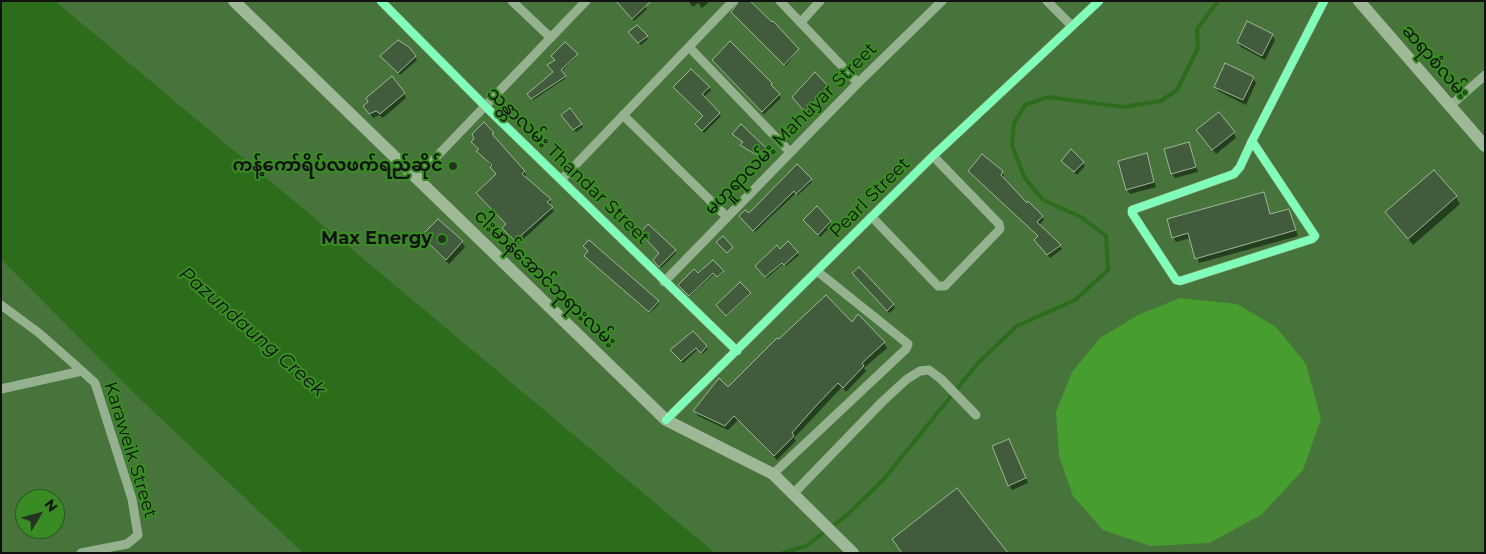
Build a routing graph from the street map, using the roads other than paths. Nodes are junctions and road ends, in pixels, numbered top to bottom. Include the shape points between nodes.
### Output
1 (234, 1) edge
2 (380, 1) edge
3 (512, 1) edge
4 (586, 1) edge
5 (733, 1) edge
6 (780, 1) edge
7 (820, 1) edge
8 (942, 1) edge
9 (1047, 1) edge
10 (1098, 1) edge
11 (1324, 1) edge
12 (1359, 1) edge
13 (801, 22) junction
14 (1071, 25) junction
15 (550, 38) junction
16 (689, 47) junction
17 (1485, 76) edge
18 (858, 83) junction
19 (1450, 106) junction
20 (486, 107) junction
21 (623, 116) junction
22 (1252, 140) junction
23 (1485, 146) edge
24 (790, 152) junction
25 (933, 156) junction
26 (416, 178) junction
27 (561, 180) junction
28 (727, 217) junction
29 (872, 217) junction
30 (817, 271) junction
31 (664, 282) junction
32 (1, 305) edge
33 (737, 351) junction
34 (82, 371) junction
35 (1, 389) edge
36 (976, 415) dead end
37 (666, 420) junction
38 (773, 474) junction
39 (794, 493) junction
40 (81, 553) edge
41 (854, 553) edge

1 - 26 main road, ငါးမာန်အောင်ဘုရားလမ်း
2 - 20 street, သန္တာလမ်း Thandar Street
3 - 15 street
4 - 15 street
5 - 16 street
6 - 13 street
7 - 13 street
8 - 18 street, မဟူရာလမ်း Mahuyar Street
9 - 14 street
10 - 14 street, Pearl Street
11 - 22 street
12 - 19 main road, ဆရာစံလမ်း
13 - 18 street
14 - 25 street, Pearl Street
15 - 20 street
16 - 21 street
16 - 24 street
17 - 19 street
18 - 24 street, မဟူရာလမ်း Mahuyar Street
19 - 23 main road, ဆရာစံလမ်း
20 - 26 street
20 - 27 street, သန္တာလမ်း Thandar Street
21 - 27 street
21 - 28 street
22 - 22 street via 1234,174 1132,210 1176,280 1315,236
24 - 28 street, မဟူရာလမ်း Mahuyar Street
25 - 29 street, Pearl Street
25 - 29 street via 999,224 1000,229 945,286 938,286
26 - 37 main road, ငါးမာန်အောင်ဘုရားလမ်း
27 - 31 street, သန္တာလမ်း Thandar Street
28 - 31 street, မဟူရာလမ်း Mahuyar Street
29 - 30 street, Pearl Street
30 - 33 street, Pearl Street
30 - 38 street via 908,344
31 - 33 street, သန္တာလမ်း Thandar Street
32 - 34 street
33 - 37 street, Pearl Street
34 - 35 street, Karaweik Street
34 - 40 street, Karaweik Street via 95,383 103,403 132,499 138,535 127,544
36 - 39 street via 929,370 920,371 907,379
37 - 38 main road, ငါးမာန်အောင်ဘုရားလမ်း
38 - 39 main road, ငါးမာန်အောင်ဘုရားလမ်း
39 - 41 main road, ငါးမာန်အောင်ဘုရားလမ်း

